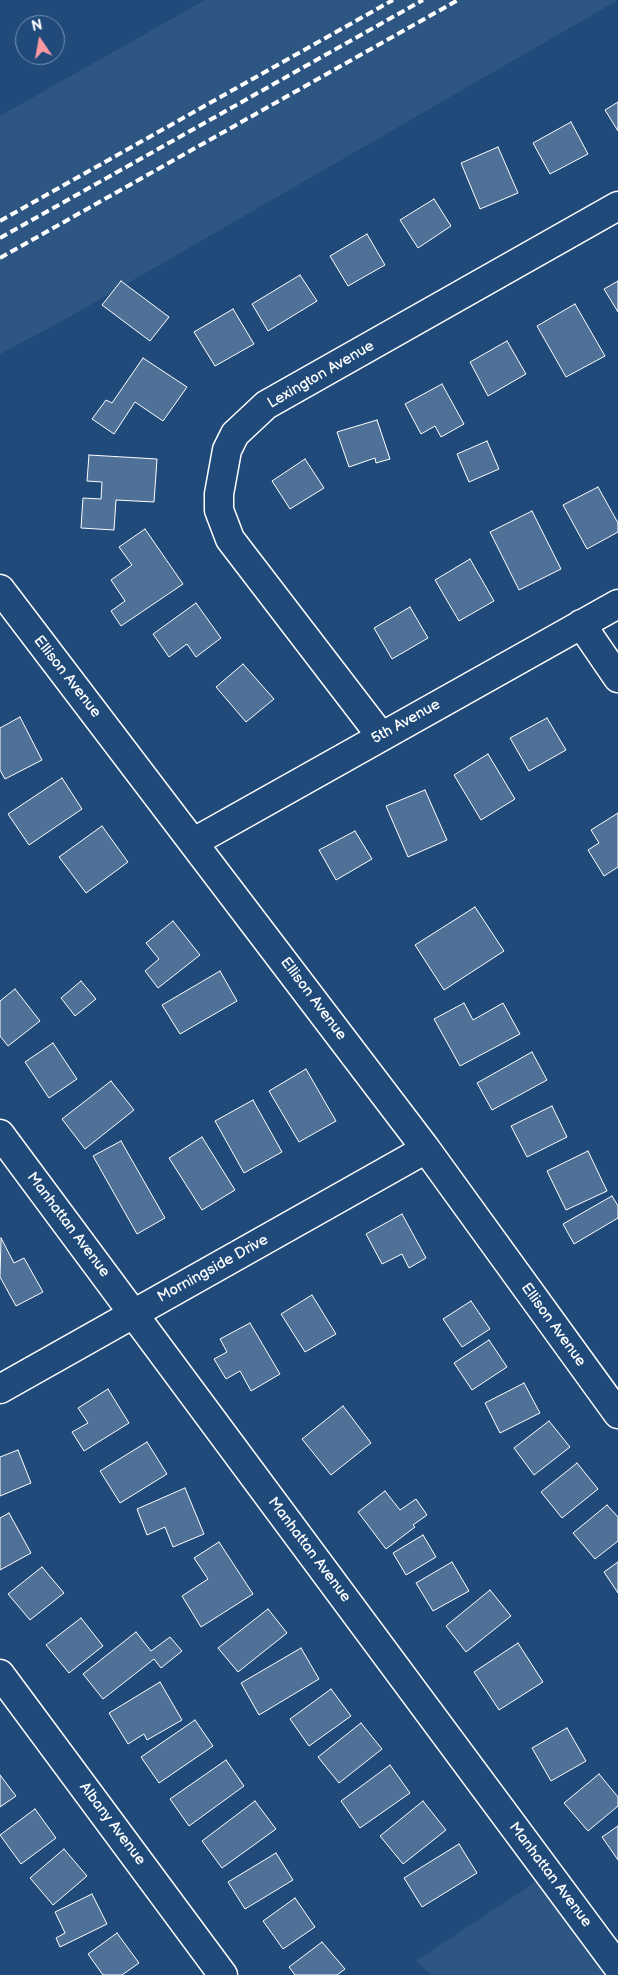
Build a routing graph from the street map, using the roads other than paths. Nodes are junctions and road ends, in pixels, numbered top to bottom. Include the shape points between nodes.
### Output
1 (618, 206) edge
2 (618, 604) edge
3 (5, 605) edge
4 (582, 624) junction
5 (618, 678) edge
6 (381, 736) junction
7 (194, 842) junction
8 (0, 1134) edge
9 (426, 1149) junction
10 (134, 1314) junction
11 (0, 1389) edge
12 (618, 1414) edge
13 (0, 1674) edge
14 (618, 1967) edge
15 (223, 1975) edge

1 - 6 street, Lexington Avenue via 266,405 236,434 227,450 219,494 220,510 230,539
2 - 4 street, 5th Avenue
3 - 7 street, Ellison Avenue
4 - 5 street
4 - 6 street, 5th Avenue
6 - 7 street, 5th Avenue
7 - 9 street, Ellison Avenue
8 - 10 street, Manhattan Avenue
9 - 10 street, Morningside Drive
9 - 12 street, Ellison Avenue
10 - 11 street, Morningside Drive
10 - 14 street, Manhattan Avenue
13 - 15 street, Albany Avenue

